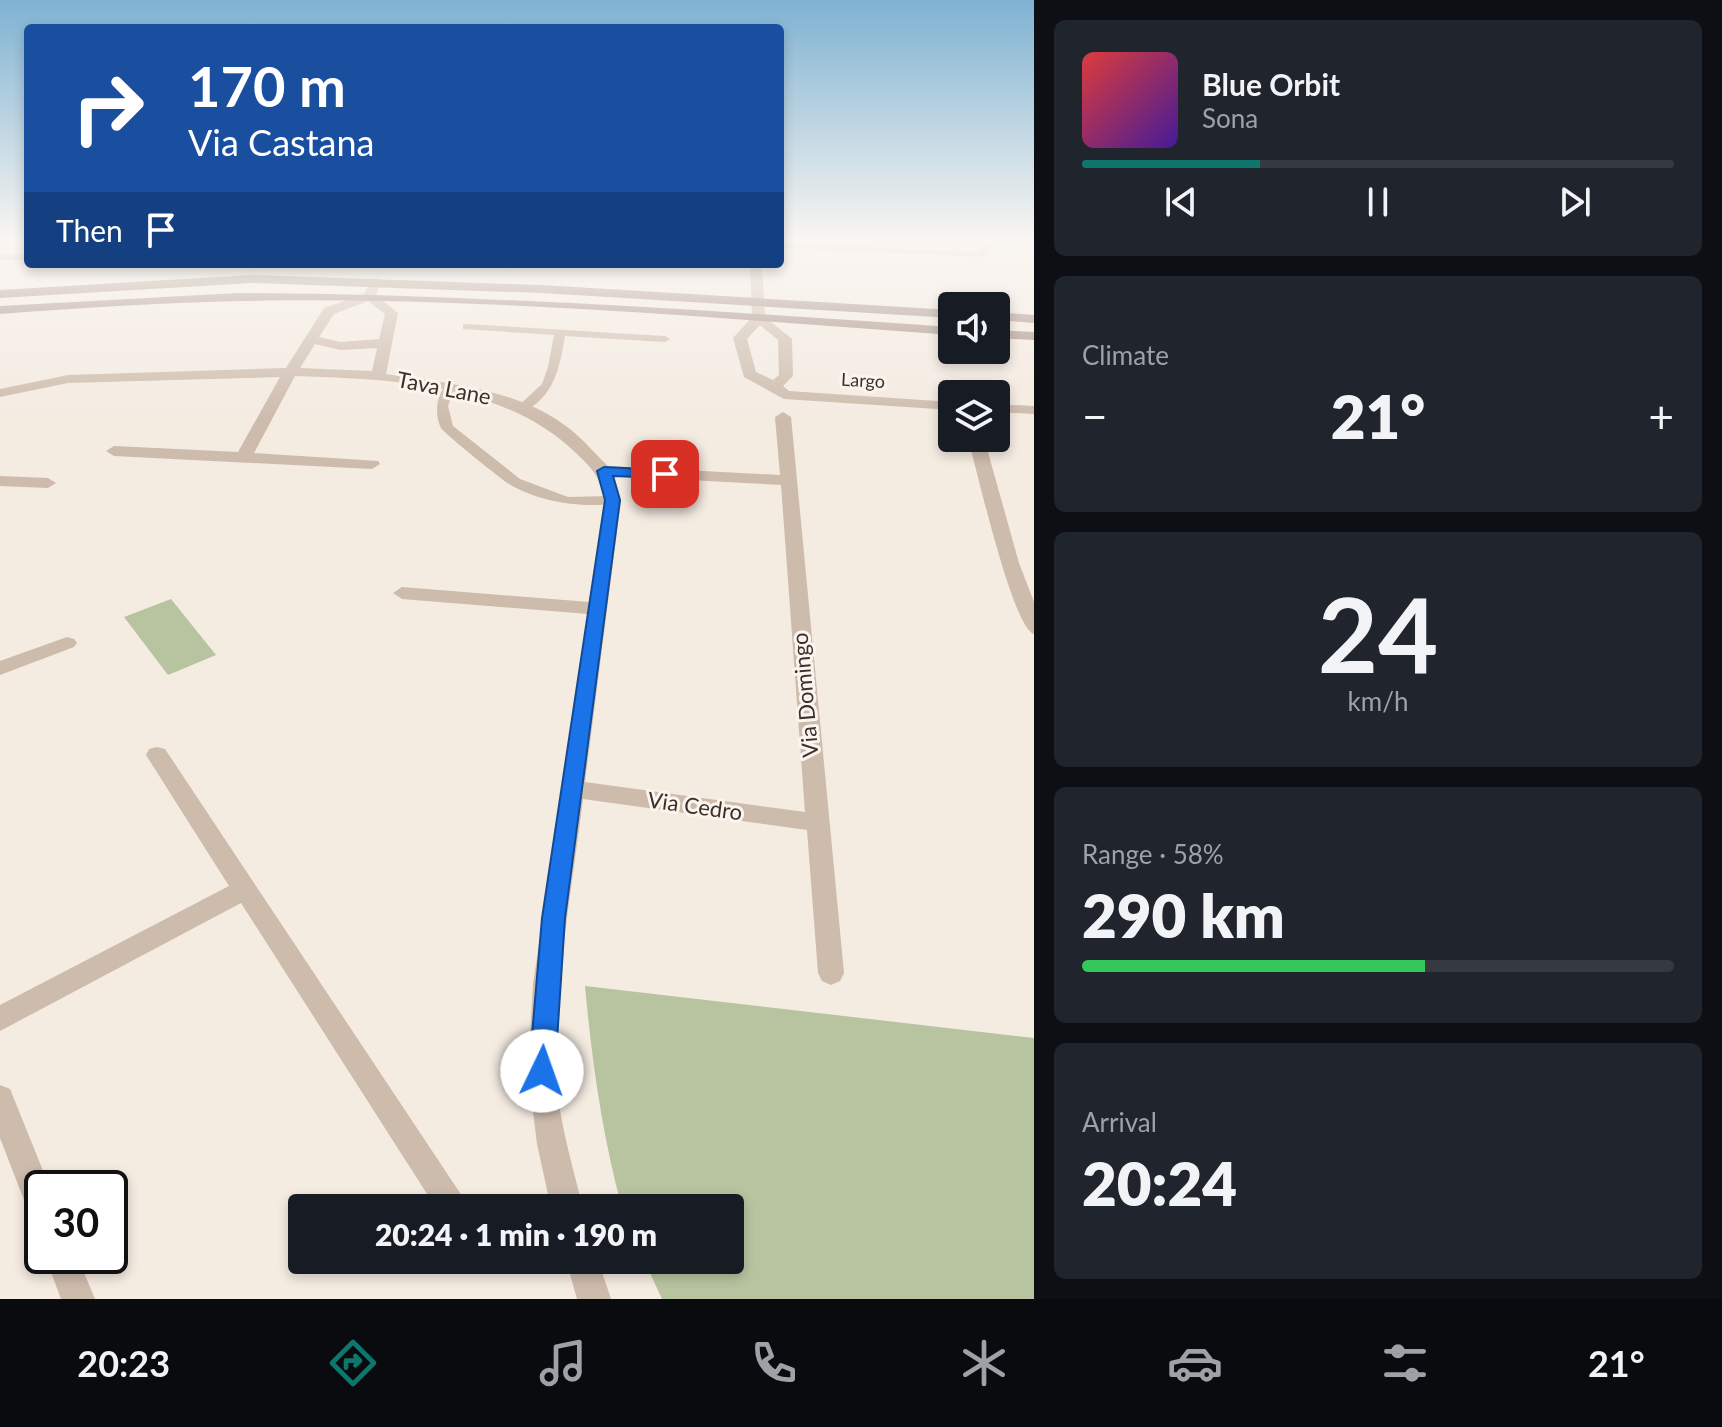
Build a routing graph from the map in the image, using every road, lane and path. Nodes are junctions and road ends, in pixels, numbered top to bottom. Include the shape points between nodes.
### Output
1 (136, 301) edge
2 (357, 301) edge
3 (375, 301) edge
4 (498, 301) edge
5 (631, 301) edge
6 (759, 301) edge
7 (0, 310) edge
8 (760, 310) junction
9 (938, 314) edge
10 (1010, 317) edge
11 (1034, 319) edge
12 (467, 327) dead end
13 (938, 329) edge
14 (560, 333) junction
15 (1010, 335) edge
16 (1034, 336) edge
17 (311, 339) junction
18 (665, 339) dead end
19 (385, 343) junction
20 (290, 372) junction
21 (378, 376) junction
22 (775, 386) junction
23 (449, 387) junction
24 (0, 393) edge
25 (938, 405) edge
26 (522, 408) junction
27 (1010, 409) edge
28 (1034, 410) edge
29 (783, 417) dead end
30 (114, 451) dead end
31 (980, 452) edge
32 (243, 458) junction
33 (372, 464) dead end
34 (604, 471) junction
35 (786, 480) junction
36 (0, 481) edge
37 (48, 483) dead end
38 (613, 500) junction
39 (402, 593) dead end
40 (599, 609) junction
41 (1034, 628) edge
42 (67, 643) dead end
43 (0, 668) edge
44 (157, 755) dead end
45 (574, 789) junction
46 (816, 822) junction
47 (245, 889) junction
48 (831, 973) dead end
49 (0, 1019) edge
50 (0, 1099) edge
51 (28, 1170) edge
52 (445, 1194) edge
53 (564, 1194) edge
54 (68, 1274) edge
55 (586, 1274) edge
56 (78, 1299) edge
57 (594, 1299) edge

1 - 7 main road
2 - 17 street via 329,311
3 - 19 street, Tava Lane via 392,313
4 - 8 main road
5 - 8 main road
6 - 8 street
8 - 9 main road
8 - 13 main road
8 - 22 street via 785,339 786,376
8 - 22 street, Largo via 740,338 749,374
10 - 11 main road
12 - 14 lane
14 - 18 lane
14 - 26 lane via 553,376
15 - 16 main road
17 - 19 street, Tava Lane via 340,346
17 - 20 street
19 - 21 street, Tava Lane
20 - 21 street, Tava Lane
20 - 24 street, Tava Lane via 68,379
20 - 32 street
21 - 23 street, Tava Lane
22 - 25 street, Largo via 784,395 806,398
23 - 26 street, Tava Lane
23 - 38 lane via 442,406 447,427 515,482 567,501
26 - 34 street, Tava Lane via 558,427
27 - 28 street
29 - 35 street, Via Domingo
30 - 32 street
31 - 41 street
32 - 33 street
34 - 35 street
34 - 38 street, Tava Lane
35 - 46 street, Via Domingo
36 - 37 street
38 - 40 street, Tava Lane
39 - 40 street
40 - 45 street, Tava Lane
42 - 43 street
44 - 47 street
45 - 46 street, Via Cedro
45 - 53 street, Tava Lane via 553,918 542,1071
46 - 48 street, Via Domingo
47 - 49 street
47 - 52 street
50 - 51 street
54 - 56 street
55 - 57 street

